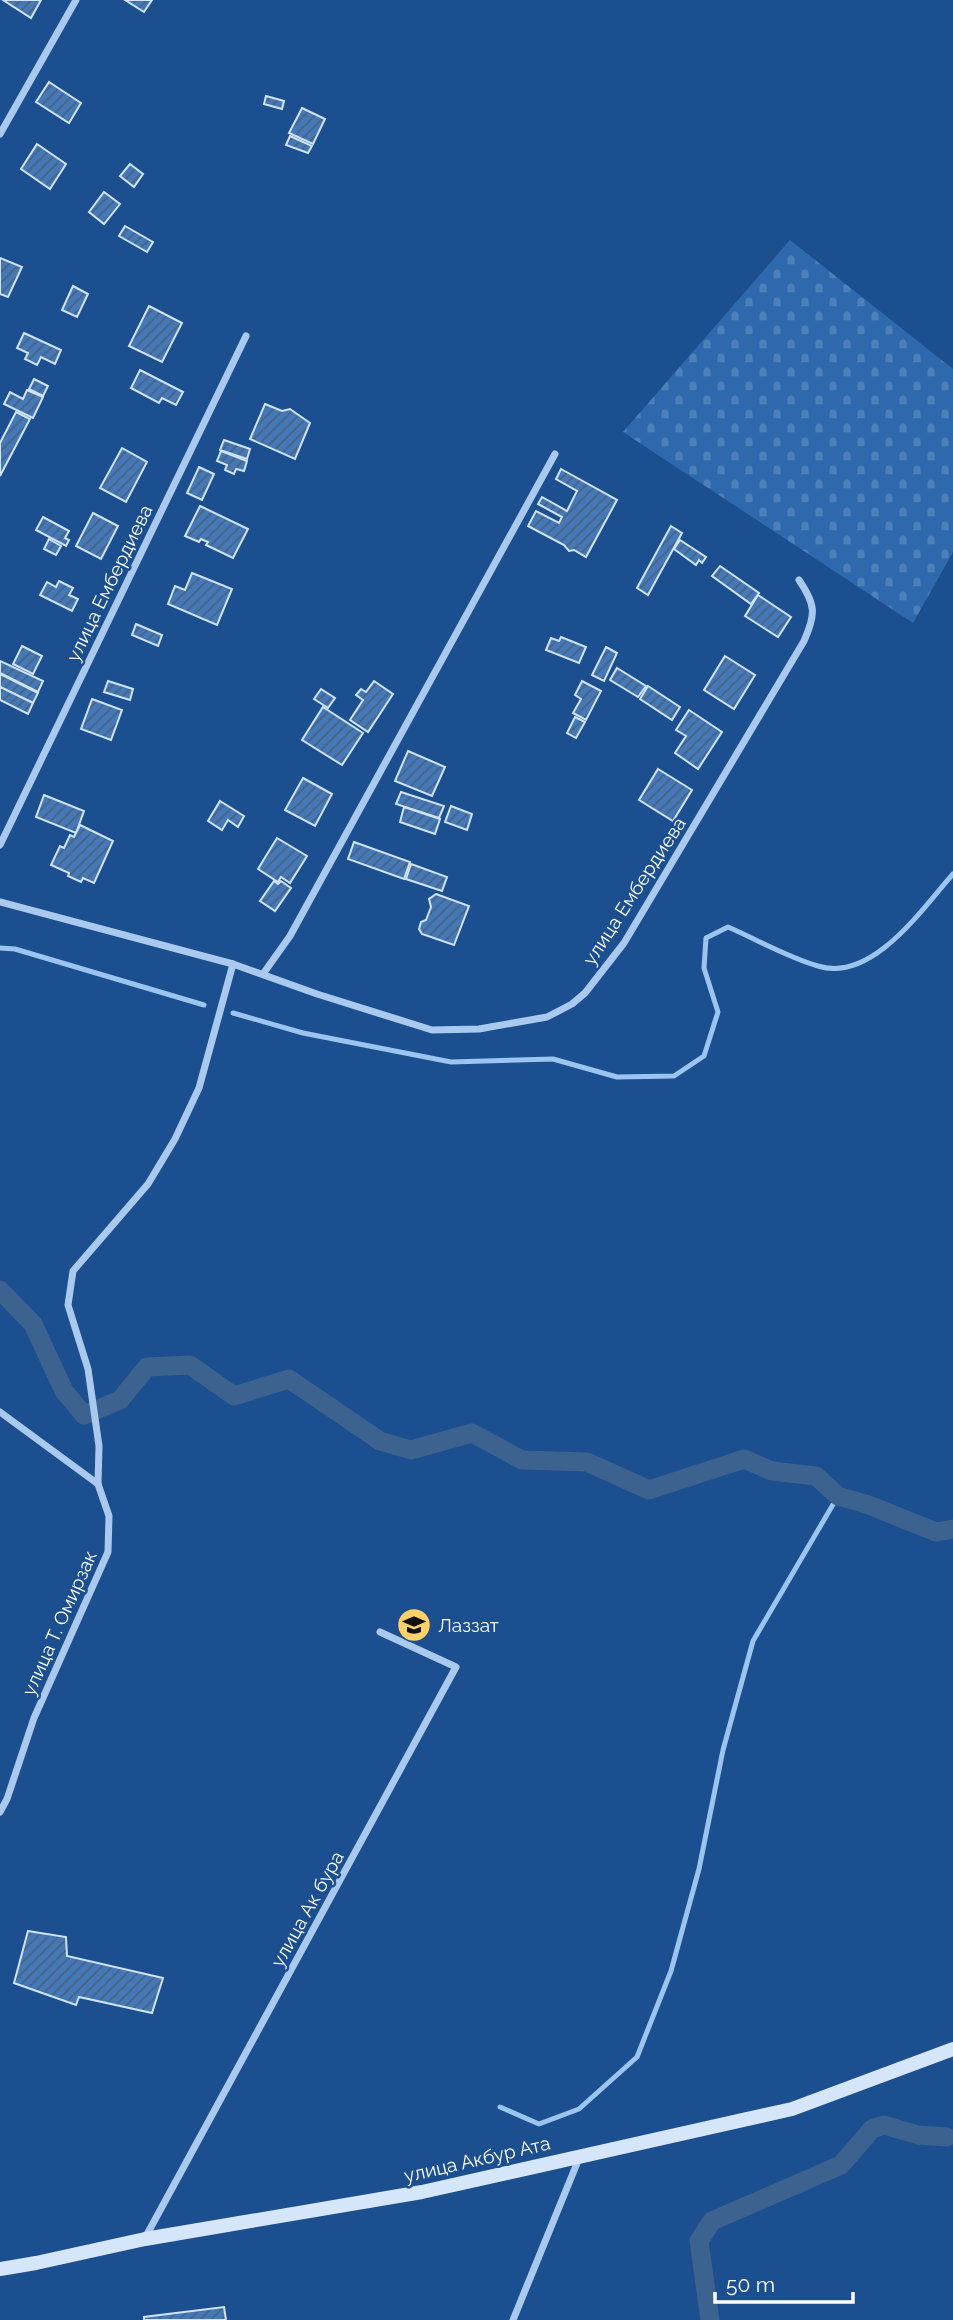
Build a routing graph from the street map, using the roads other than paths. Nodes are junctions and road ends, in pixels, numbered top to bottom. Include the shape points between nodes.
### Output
1 (76, 0) edge
2 (0, 134) edge
3 (246, 336) dead end
4 (555, 454) dead end
5 (799, 580) dead end
6 (0, 845) edge
7 (0, 902) edge
8 (233, 964) junction
9 (263, 974) junction
10 (0, 1412) edge
11 (98, 1484) junction
12 (380, 1632) dead end
13 (0, 1812) edge
14 (953, 2049) edge
15 (581, 2155) junction
16 (145, 2239) junction
17 (0, 2269) edge
18 (513, 2320) edge

1 - 2 street
3 - 6 street, улица Ембердиева
4 - 9 street via 290,936
5 - 9 street, улица Ембердиева via 814,612 804,641 624,943 572,1004 537,1020 432,1030
7 - 8 street, улица Ембердиева
8 - 9 street, улица Ембердиева
8 - 11 street, улица Т. Омирзак via 199,1088 176,1139 148,1184 73,1271 68,1305 88,1369 99,1446
10 - 11 street
11 - 13 street, улица Т. Омирзак via 109,1516 108,1552 34,1718
12 - 16 street, улица Ак бура via 456,1667
14 - 15 main road, улица Акбур Ата via 792,2109
15 - 16 main road, улица Акбур Ата via 422,2192
15 - 18 street
16 - 17 main road, улица Акбур Ата

